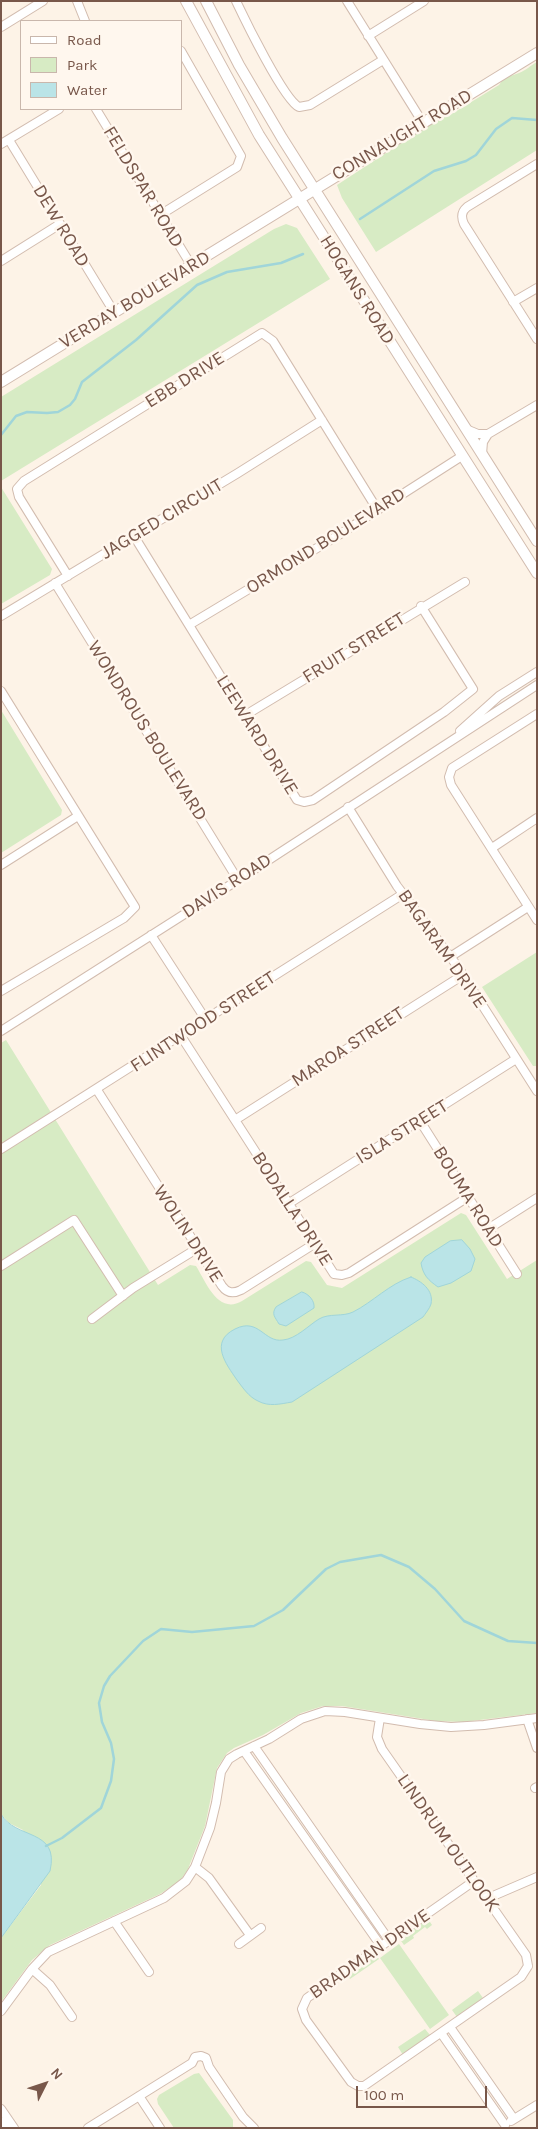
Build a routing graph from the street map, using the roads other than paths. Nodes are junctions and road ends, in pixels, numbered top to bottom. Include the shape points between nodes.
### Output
1 (42, 1) edge
2 (77, 1) edge
3 (186, 1) edge
4 (206, 1) edge
5 (236, 1) edge
6 (347, 1) edge
7 (424, 1) edge
8 (85, 20) edge
9 (1, 27) edge
10 (368, 36) junction
11 (182, 53) edge
12 (537, 53) edge
13 (383, 60) junction
14 (57, 110) edge
15 (97, 110) edge
16 (422, 123) junction
17 (9, 140) junction
18 (1, 144) edge
19 (537, 164) edge
20 (314, 189) junction
21 (300, 199) junction
22 (160, 215) junction
23 (268, 218) joint
24 (60, 224) junction
25 (1, 261) edge
26 (191, 265) junction
27 (537, 288) edge
28 (513, 302) junction
29 (114, 312) junction
30 (537, 340) edge
31 (1, 382) edge
32 (537, 405) edge
33 (322, 420) junction
34 (466, 428) junction
35 (488, 434) junction
36 (482, 454) junction
37 (462, 456) junction
38 (377, 509) junction
39 (134, 536) junction
40 (537, 541) edge
41 (537, 573) edge
42 (68, 576) junction
43 (465, 582) dead end
44 (55, 583) junction
45 (421, 606) junction
46 (1, 616) edge
47 (189, 625) junction
48 (537, 672) edge
49 (537, 685) edge
50 (1, 692) edge
51 (537, 714) edge
52 (244, 716) junction
53 (451, 740) junction
54 (348, 807) junction
55 (78, 816) junction
56 (537, 818) edge
57 (492, 848) junction
58 (1, 865) edge
59 (238, 880) junction
60 (403, 894) junction
61 (528, 907) junction
62 (537, 920) edge
63 (151, 935) junction
64 (450, 956) junction
65 (463, 975) junction
66 (1, 991) edge
67 (206, 1020) junction
68 (1, 1031) edge
69 (181, 1036) junction
70 (516, 1059) junction
71 (534, 1081) edge
72 (97, 1090) junction
73 (537, 1091) edge
74 (235, 1120) junction
75 (420, 1121) junction
76 (1, 1149) edge
77 (468, 1197) junction
78 (537, 1198) edge
79 (288, 1204) junction
80 (488, 1229) junction
81 (314, 1244) junction
82 (198, 1248) junction
83 (1, 1266) edge
84 (517, 1274) dead end
85 (123, 1296) junction
86 (92, 1319) dead end
87 (380, 1718) junction
88 (537, 1718) edge
89 (527, 1719) junction
90 (254, 1746) junction
91 (537, 1748) edge
92 (244, 1750) junction
93 (297, 1808) junction
94 (288, 1814) junction
95 (195, 1867) junction
96 (537, 1877) edge
97 (474, 1881) junction
98 (351, 1885) junction
99 (342, 1892) junction
100 (486, 1899) junction
101 (114, 1921) junction
102 (261, 1928) dead end
103 (250, 1935) junction
104 (389, 1940) junction
105 (239, 1944) dead end
106 (380, 1946) junction
107 (537, 1963) edge
108 (528, 1966) junction
109 (32, 1969) junction
110 (149, 1972) dead end
111 (1, 2011) edge
112 (72, 2017) dead end
113 (450, 2027) junction
114 (441, 2033) junction
115 (139, 2096) junction
116 (537, 2105) edge
117 (1, 2109) edge
118 (514, 2119) junction
119 (1, 2122) edge
120 (503, 2126) edge
121 (5, 2128) edge
122 (14, 2128) edge
123 (88, 2128) edge
124 (160, 2128) edge
125 (254, 2128) edge

1 - 9 street
2 - 8 street
3 - 21 street, HOGANS ROAD via 260,135
4 - 20 street, HOGANS ROAD via 259,100
5 - 13 street via 284,88 299,108 310,105
6 - 10 street
7 - 10 street
10 - 13 street
11 - 22 street via 241,156 237,167
12 - 16 street, CONNAUGHT ROAD
13 - 16 street
14 - 17 street
15 - 22 street, FELDSPAR ROAD
16 - 20 street, CONNAUGHT ROAD
17 - 18 street
17 - 24 street, DEW ROAD
19 - 28 street via 467,207 462,214 464,224
20 - 21 street, CONNAUGHT ROAD
20 - 34 street, HOGANS ROAD
21 - 23 street, CONNAUGHT ROAD
21 - 37 street, HOGANS ROAD
22 - 26 street, FELDSPAR ROAD
23 - 26 street, VERDAY BOULEVARD
24 - 25 street
24 - 29 street, DEW ROAD
26 - 29 street, VERDAY BOULEVARD
27 - 28 street
28 - 30 street
29 - 31 street, VERDAY BOULEVARD
32 - 35 street
33 - 38 street, EBB DRIVE
33 - 39 street, JAGGED CIRCUIT
33 - 42 street, EBB DRIVE via 273,341 262,333 24,481 18,489 19,497
34 - 35 street via 478,434
34 - 36 street, HOGANS ROAD
35 - 36 street
36 - 40 street, HOGANS ROAD
37 - 38 street, ORMOND BOULEVARD
37 - 41 street, HOGANS ROAD
38 - 47 street, ORMOND BOULEVARD
39 - 42 street, JAGGED CIRCUIT
39 - 47 street, LEEWARD DRIVE
42 - 44 street, JAGGED CIRCUIT
43 - 45 street, FRUIT STREET
44 - 46 street, JAGGED CIRCUIT
44 - 59 street, WONDROUS BOULEVARD
45 - 52 street, FRUIT STREET
45 - 52 street, LEEWARD DRIVE via 473,689 313,800 297,800
47 - 52 street, LEEWARD DRIVE
48 - 53 street, DAVIS ROAD via 498,696
49 - 53 street, DAVIS ROAD
50 - 55 street
51 - 57 street via 449,773 451,785
53 - 54 street, DAVIS ROAD
54 - 59 street, DAVIS ROAD
54 - 60 street, BAGARAM DRIVE
55 - 58 street
55 - 66 street via 135,907 124,918
56 - 57 street
57 - 61 street
59 - 63 street, DAVIS ROAD
60 - 64 street, BAGARAM DRIVE
60 - 67 street, FLINTWOOD STREET
61 - 62 street
61 - 64 street
63 - 67 street
63 - 68 street, DAVIS ROAD
64 - 65 street, BAGARAM DRIVE
65 - 70 street, BAGARAM DRIVE
65 - 74 street, MAROA STREET
67 - 69 street, FLINTWOOD STREET
69 - 72 street, FLINTWOOD STREET
69 - 74 street, BODALLA DRIVE
70 - 71 street, BAGARAM DRIVE
70 - 75 street, ISLA STREET
71 - 73 street, BAGARAM DRIVE
72 - 76 street, FLINTWOOD STREET
72 - 82 street, WOLIN DRIVE
74 - 79 street, BODALLA DRIVE
75 - 77 street, BOUMA ROAD
75 - 79 street, ISLA STREET
77 - 80 street, BOUMA ROAD
77 - 81 street, BODALLA DRIVE via 345,1275 338,1276 332,1272
78 - 80 street
79 - 81 street, BODALLA DRIVE
80 - 84 street, BOUMA ROAD
81 - 82 street, WOLIN DRIVE via 241,1290 231,1293 222,1286
82 - 85 street
83 - 85 street via 74,1220
85 - 86 street
87 - 89 street via 451,1727
87 - 90 street via 345,1712 316,1713
87 - 97 street, LINDRUM OUTLOOK via 379,1744
88 - 89 street
89 - 91 street
90 - 92 street
90 - 93 street
92 - 94 street
92 - 95 street via 229,1760 221,1772 214,1814
93 - 94 street
93 - 98 street
94 - 99 street
95 - 101 street via 186,1881 171,1894
95 - 103 street via 209,1878
96 - 100 street
97 - 100 street, LINDRUM OUTLOOK
97 - 104 street, BRADMAN DRIVE
98 - 99 street
98 - 104 street
99 - 106 street
100 - 108 street, LINDRUM OUTLOOK via 526,1955
101 - 109 street via 52,1950
101 - 110 street
102 - 103 street
103 - 105 street
104 - 106 street, BRADMAN DRIVE
106 - 114 street, BRADMAN DRIVE via 307,1998 302,2009 306,2020 348,2079 358,2086 368,2084
107 - 108 street
108 - 113 street, BRADMAN DRIVE via 521,1977
109 - 111 street
109 - 112 street via 50,1985
113 - 114 street, BRADMAN DRIVE
113 - 118 street
114 - 120 street
115 - 123 street
115 - 124 street
115 - 125 street via 192,2063 195,2057 202,2056
116 - 118 street
117 - 122 street
118 - 120 street
119 - 121 street

